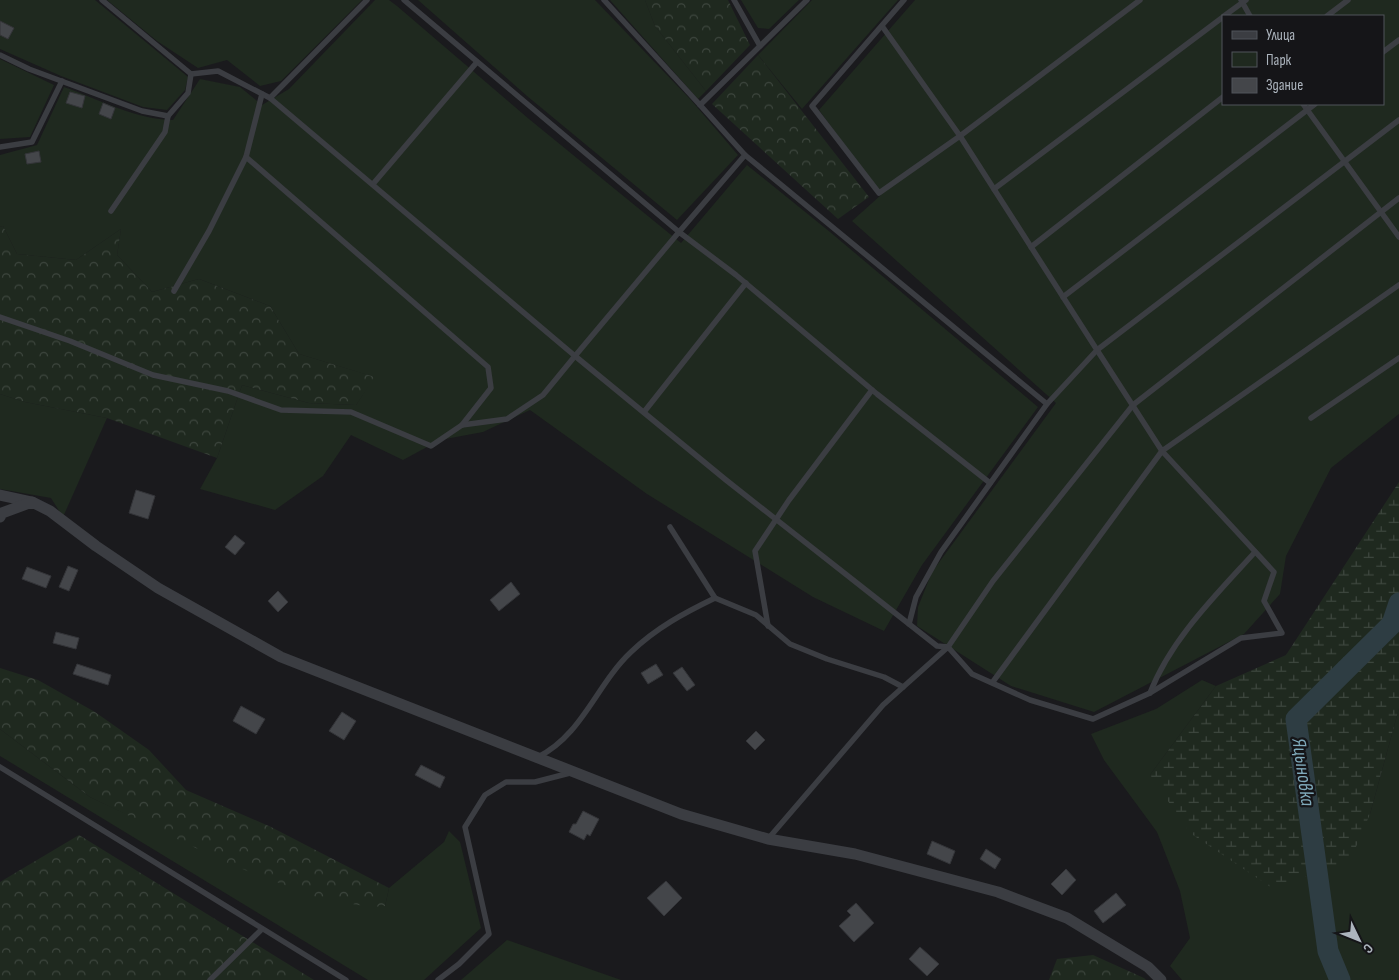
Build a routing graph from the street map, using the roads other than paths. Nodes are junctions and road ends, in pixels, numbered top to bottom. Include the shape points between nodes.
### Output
1 (102, 0) edge
2 (368, 0) edge
3 (404, 0) edge
4 (604, 0) edge
5 (734, 0) edge
6 (807, 0) edge
7 (904, 0) edge
8 (1140, 0) edge
9 (1348, 0) edge
10 (1243, 1) edge
11 (1226, 15) edge
12 (1250, 15) edge
13 (1328, 15) edge
14 (1222, 18) edge
15 (882, 26) junction
16 (1399, 40) edge
17 (760, 46) junction
18 (1384, 51) edge
19 (0, 55) edge
20 (477, 62) junction
21 (191, 74) junction
22 (62, 81) junction
23 (262, 94) junction
24 (270, 98) junction
25 (1222, 98) edge
26 (700, 105) junction
27 (1304, 105) edge
28 (1314, 105) edge
29 (1307, 110) junction
30 (168, 116) junction
31 (1399, 120) edge
32 (960, 136) junction
33 (0, 147) edge
34 (745, 155) junction
35 (246, 157) junction
36 (1345, 161) junction
37 (372, 184) junction
38 (994, 189) junction
39 (1399, 198) edge
40 (111, 211) dead end
41 (1381, 212) junction
42 (679, 232) junction
43 (1399, 237) edge
44 (1031, 247) junction
45 (746, 283) junction
46 (1399, 285) edge
47 (174, 292) dead end
48 (1063, 297) junction
49 (0, 318) edge
50 (1097, 350) junction
51 (575, 356) junction
52 (1399, 358) edge
53 (872, 390) junction
54 (1047, 404) junction
55 (1132, 405) junction
56 (644, 412) junction
57 (1312, 418) dead end
58 (462, 425) junction
59 (1162, 451) junction
60 (990, 483) junction
61 (0, 495) edge
62 (32, 502) junction
63 (0, 517) edge
64 (776, 519) junction
65 (670, 527) dead end
66 (1255, 552) junction
67 (715, 598) junction
68 (909, 624) junction
69 (768, 626) junction
70 (948, 647) junction
71 (992, 683) junction
72 (903, 687) junction
73 (1150, 694) junction
74 (538, 757) junction
75 (0, 767) edge
76 (574, 772) junction
77 (768, 839) junction
78 (262, 929) junction
79 (210, 980) edge
80 (346, 980) edge
81 (438, 980) edge
82 (1161, 980) edge

1 - 21 lane
2 - 24 lane
3 - 20 lane
4 - 26 lane
5 - 17 lane
6 - 17 lane
7 - 15 lane
8 - 32 lane
9 - 13 lane
10 - 11 lane
10 - 12 lane
14 - 38 lane
15 - 32 lane
15 - 32 lane via 812,106 879,193
16 - 18 lane
17 - 26 lane
19 - 22 lane via 29,70
20 - 37 lane
20 - 42 lane
21 - 23 lane via 218,71
21 - 30 lane via 188,93
22 - 30 lane via 142,111
22 - 33 lane via 32,142
23 - 24 lane
23 - 35 lane
24 - 37 lane
25 - 44 lane
26 - 34 lane
27 - 29 lane
28 - 29 lane
29 - 36 lane
29 - 48 lane
30 - 40 lane via 165,132
31 - 36 lane
32 - 38 lane
34 - 42 lane
34 - 54 lane
35 - 47 lane
35 - 58 lane via 488,367 492,388
36 - 41 lane
36 - 50 lane
37 - 51 lane
38 - 44 lane
39 - 41 lane
41 - 43 lane
41 - 55 lane
42 - 45 lane
42 - 51 lane
44 - 48 lane
45 - 53 lane
45 - 56 lane
46 - 59 lane
48 - 50 lane
49 - 58 lane via 70,341 153,375 228,391 281,410 351,412 431,446
50 - 54 lane
50 - 55 lane
51 - 56 lane
51 - 58 lane via 544,395 507,419
52 - 57 lane
53 - 60 lane
53 - 64 lane
54 - 60 lane
55 - 59 lane
55 - 70 lane via 993,581
56 - 64 lane
59 - 66 lane
59 - 71 lane
60 - 68 lane via 941,552 916,597
61 - 62 street
62 - 63 street via 2,512
62 - 74 street via 50,511 158,588 281,657
64 - 68 lane
64 - 69 lane via 755,551
65 - 67 lane
66 - 73 lane via 1204,608 1158,673
66 - 73 lane via 1274,572 1264,601 1282,633 1241,638
67 - 69 lane via 756,615
67 - 74 lane via 666,623 630,652 576,726 555,748
68 - 70 lane via 937,646
69 - 72 lane via 790,644 884,677
70 - 71 lane via 972,674
70 - 72 lane
71 - 73 lane via 1030,700 1093,719
72 - 77 lane via 883,705
74 - 76 street
75 - 78 lane
76 - 77 street via 681,814
76 - 81 lane via 535,782 506,782 485,795 465,827 489,934
77 - 82 street via 856,854 998,892 1067,918 1148,968
78 - 79 lane
78 - 80 lane

